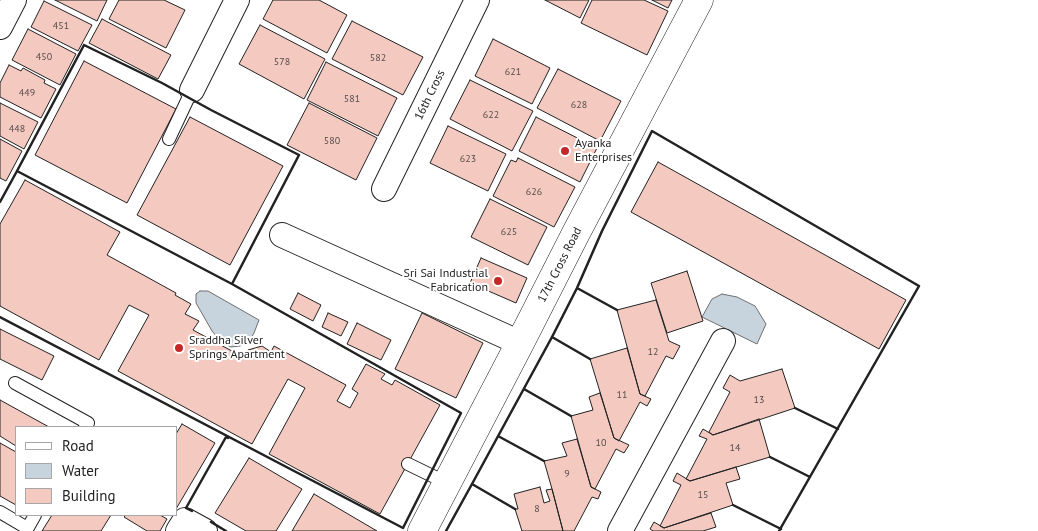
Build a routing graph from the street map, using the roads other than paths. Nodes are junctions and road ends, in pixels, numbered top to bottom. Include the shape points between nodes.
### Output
1 (14, 0) edge
2 (237, 0) edge
3 (477, 0) edge
4 (699, 0) edge
5 (0, 27) edge
6 (192, 90) joint
7 (169, 138) dead end
8 (384, 189) dead end
9 (282, 235) dead end
10 (723, 341) dead end
11 (520, 343) junction
12 (15, 383) dead end
13 (86, 426) edge
14 (408, 464) dead end
15 (447, 483) junction
16 (0, 512) edge
17 (34, 516) edge
18 (26, 529) edge
19 (178, 531) edge
20 (205, 531) edge
21 (422, 531) edge
22 (620, 531) edge

1 - 5 street
2 - 6 street
3 - 8 street, 16th Cross
4 - 11 street, 17th Cross Road
6 - 7 lane
9 - 11 street
10 - 22 street
11 - 15 street, 17th Cross Road
12 - 13 lane via 88,423
14 - 15 lane
15 - 21 street, 17th Cross Road
16 - 18 lane
17 - 18 lane
19 - 20 street via 185,520

